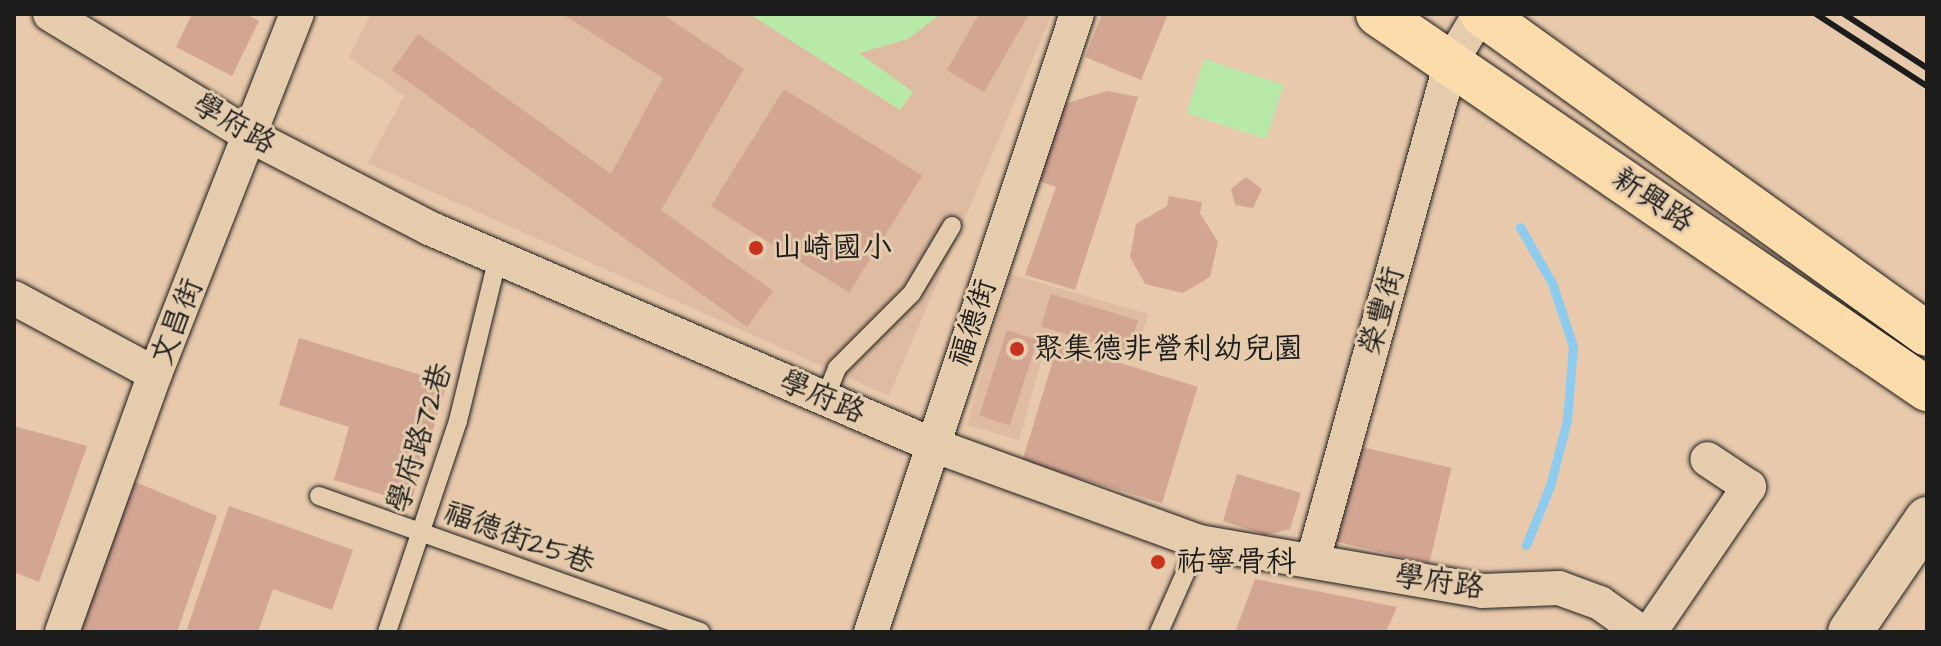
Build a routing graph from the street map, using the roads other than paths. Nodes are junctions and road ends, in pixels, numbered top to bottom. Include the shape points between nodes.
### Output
1 (50, 14) edge
2 (297, 14) edge
3 (1077, 14) edge
4 (1378, 14) edge
5 (1481, 14) edge
6 (1451, 62) junction
7 (249, 135) junction
8 (952, 226) dead end
9 (498, 257) junction
10 (14, 298) edge
11 (1927, 334) edge
12 (155, 374) junction
13 (1927, 389) edge
14 (825, 398) junction
15 (933, 445) junction
16 (1707, 459) dead end
17 (319, 496) dead end
18 (1927, 519) edge
19 (421, 532) junction
20 (1199, 542) junction
21 (1313, 560) junction
22 (62, 632) edge
23 (387, 632) edge
24 (701, 632) edge
25 (871, 632) edge
26 (1159, 632) edge
27 (1641, 632) edge
28 (1650, 632) edge
29 (1850, 632) edge

1 - 7 street, 學府路
2 - 7 street, 文昌街
3 - 15 street, 福德街
4 - 6 main road, 新興路
5 - 6 street, 榮豐街
5 - 11 main road, 新興路
6 - 13 main road, 新興路
6 - 21 street, 榮豐街
7 - 9 street, 學府路
7 - 12 street, 文昌街
8 - 14 lane via 912,293 837,368
9 - 14 street, 學府路
9 - 19 lane, 學府路72巷 via 458,421
10 - 12 street
12 - 22 street, 文昌街
14 - 15 street, 學府路
15 - 20 street, 學府路
15 - 25 street, 福德街
16 - 28 street via 1749,487
17 - 19 lane, 福德街25巷
18 - 29 street
19 - 23 lane, 學府路72巷
19 - 24 lane, 福德街25巷
20 - 21 street, 學府路
20 - 26 lane
21 - 27 street, 學府路 via 1482,591 1559,588 1600,603

